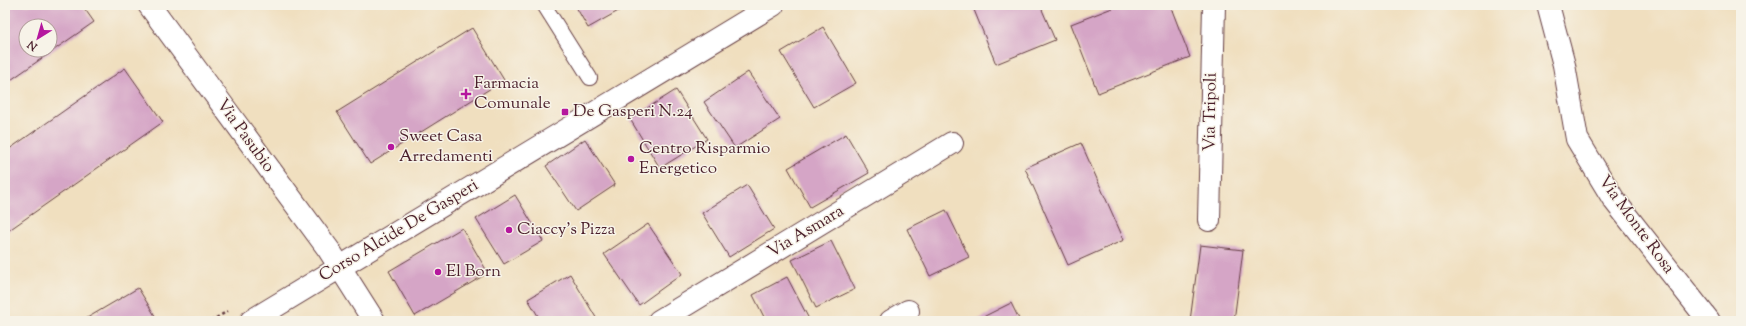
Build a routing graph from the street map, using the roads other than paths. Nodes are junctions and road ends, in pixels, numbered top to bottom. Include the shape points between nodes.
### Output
1 (149, 5) edge
2 (544, 5) edge
3 (773, 5) edge
4 (1214, 5) edge
5 (1548, 5) edge
6 (590, 78) dead end
7 (952, 143) dead end
8 (1209, 220) dead end
9 (340, 266) junction
10 (251, 321) edge
11 (374, 321) edge
12 (659, 321) edge
13 (1709, 321) edge

1 - 9 street, Via Pasubio
2 - 6 lane
3 - 9 street, Corso Alcide De Gasperi
4 - 8 street, Via Tripoli
5 - 13 street, Via Monte Rosa via 1564,65 1577,139 1614,200
7 - 12 street, Via Asmara
9 - 10 street, Corso Alcide De Gasperi
9 - 11 street, Via Pasubio

